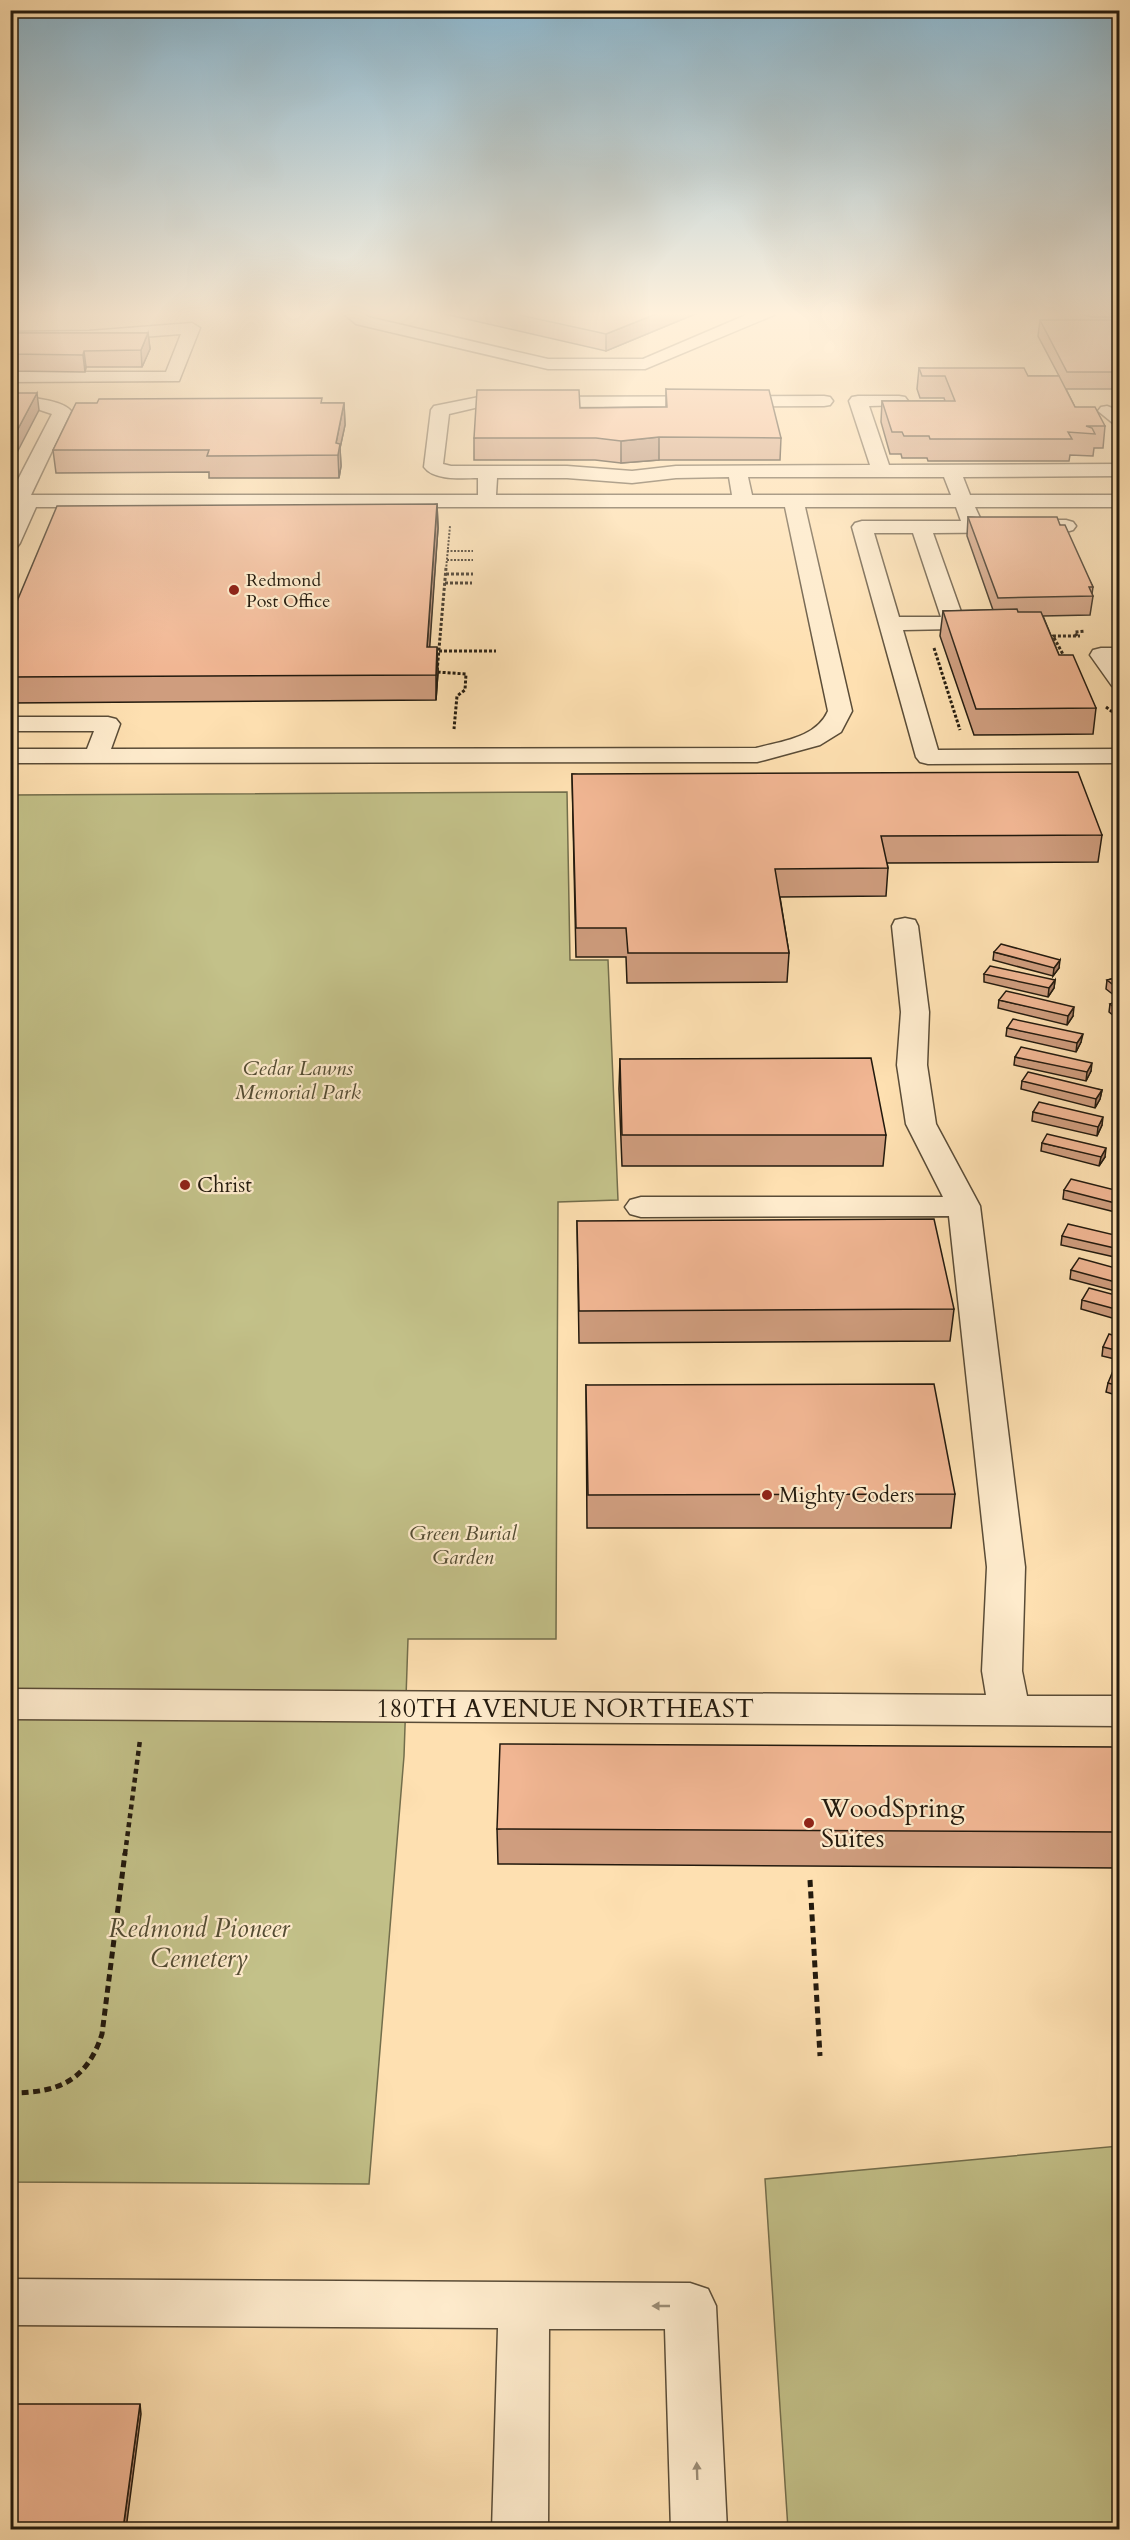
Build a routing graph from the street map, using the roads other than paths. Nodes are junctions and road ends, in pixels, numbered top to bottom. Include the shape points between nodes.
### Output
1 (53, 431) edge
2 (437, 431) edge
3 (868, 431) edge
4 (1119, 470) edge
5 (737, 471) junction
6 (881, 471) junction
7 (951, 471) junction
8 (488, 472) junction
9 (20, 501) edge
10 (490, 501) junction
11 (743, 501) junction
12 (794, 501) junction
13 (963, 501) junction
14 (1113, 501) edge
15 (1119, 524) edge
16 (973, 526) junction
17 (1066, 526) edge
18 (921, 527) junction
19 (10, 543) edge
20 (890, 624) junction
21 (1119, 655) edge
22 (1119, 681) edge
23 (10, 724) edge
24 (10, 756) edge
25 (96, 756) junction
26 (1119, 756) edge
27 (905, 926) dead end
28 (964, 1206) junction
29 (641, 1207) dead end
30 (10, 1704) edge
31 (1010, 1711) junction
32 (1119, 1711) edge
33 (10, 2302) edge
34 (524, 2305) junction
35 (520, 2529) edge
36 (699, 2529) edge

1 - 9 street
2 - 8 street via 433,467 450,472
3 - 6 street
4 - 7 street
5 - 6 street
5 - 8 street via 632,477
5 - 11 street
6 - 7 street
7 - 13 street
8 - 10 street
9 - 10 street
9 - 19 street
10 - 11 street
11 - 12 street
12 - 13 street
12 - 25 street via 840,711 833,727 812,740 758,755
13 - 14 street
13 - 16 street
14 - 15 street
16 - 17 street
16 - 18 street
18 - 20 street via 862,527
18 - 20 street via 954,623
20 - 26 street via 928,757
21 - 22 street via 1101,654
23 - 25 street via 108,724
24 - 25 street
27 - 28 street via 915,1012 912,1065 921,1124
28 - 29 street
28 - 31 street via 1006,1567 1002,1671
30 - 31 street, 180TH AVENUE NORTHEAST
31 - 32 street, 180TH AVENUE NORTHEAST
33 - 34 street
34 - 35 street
36 -> 34 street via 690,2306

